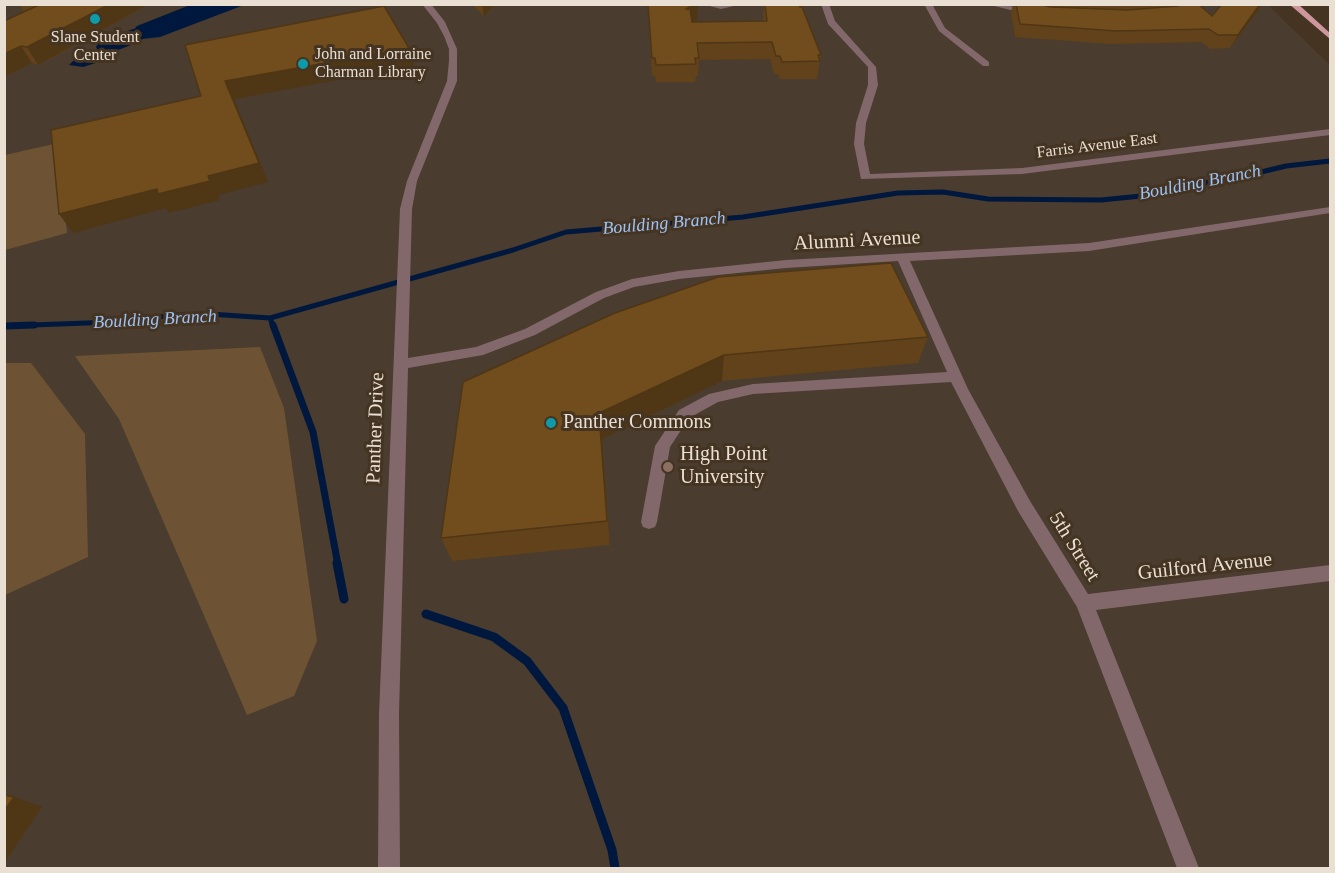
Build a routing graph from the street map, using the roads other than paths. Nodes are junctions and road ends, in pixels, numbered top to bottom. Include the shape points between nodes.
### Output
1 (426, 4) edge
2 (706, 4) edge
3 (738, 4) edge
4 (825, 4) edge
5 (928, 4) edge
6 (990, 4) edge
7 (1293, 4) edge
8 (1046, 16) edge
9 (1330, 38) edge
10 (986, 64) dead end
11 (1330, 132) edge
12 (1330, 210) edge
13 (903, 258) junction
14 (399, 364) junction
15 (956, 377) junction
16 (649, 522) dead end
17 (1330, 573) edge
18 (1084, 603) junction
19 (389, 868) edge
20 (1188, 868) edge

1 - 14 street, Panther Drive via 441,22 453,49 452,81 408,195
2 - 3 street via 721,8
4 - 11 street, Farris Avenue East via 831,22 872,67 873,85 859,144 866,177 1022,171
5 - 10 street via 942,28
6 - 8 street
7 - 9 main road
12 - 13 street, Alumni Avenue via 1089,247
13 - 14 street, Alumni Avenue via 716,270 632,283 478,352
13 - 15 street, 5th Street
14 - 19 street, Panther Drive via 389,714
15 - 16 street via 753,389 714,398 684,414 663,446
15 - 18 street, 5th Street via 1024,506
17 - 18 street, Guilford Avenue
18 - 20 street, 5th Street

